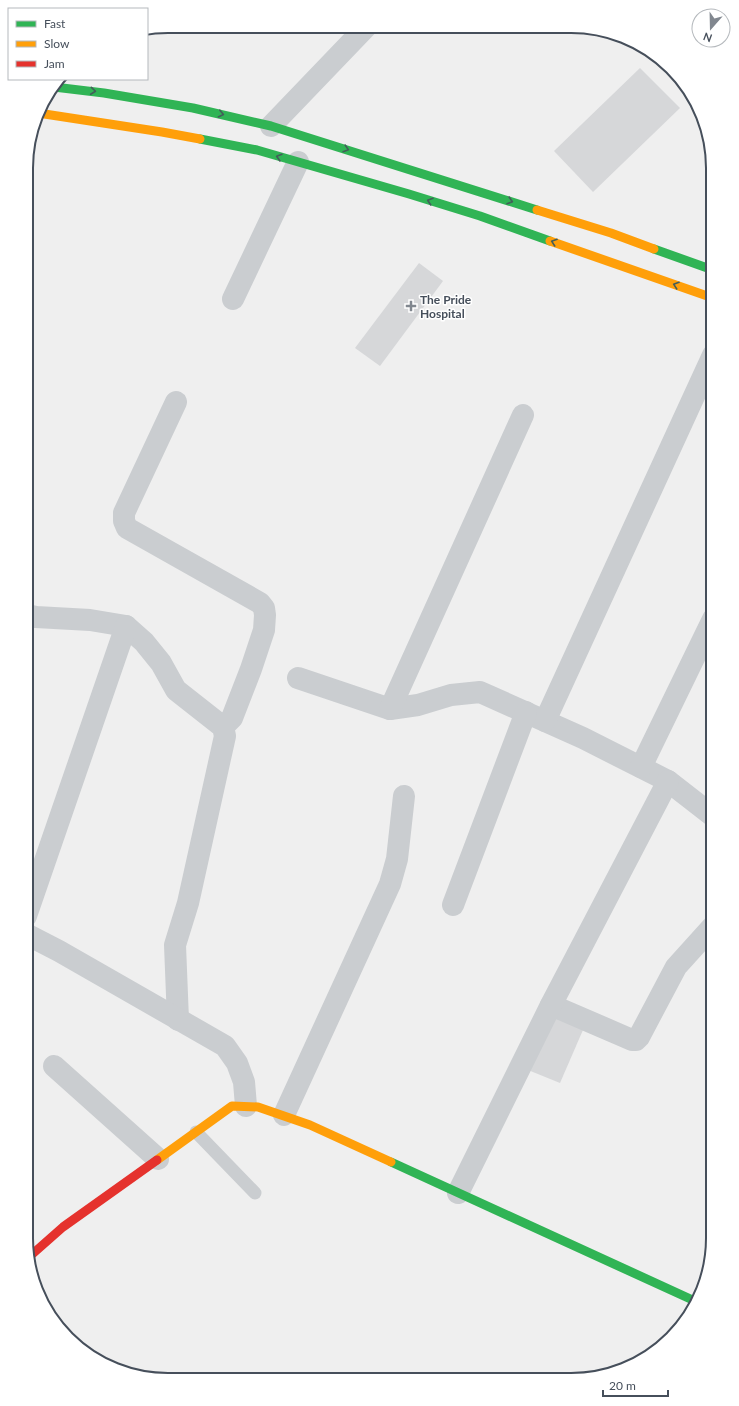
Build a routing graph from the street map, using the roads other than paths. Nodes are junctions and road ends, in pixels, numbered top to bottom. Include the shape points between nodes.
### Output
1 (360, 33) edge
2 (60, 88) edge
3 (44, 114) edge
4 (271, 126) junction
5 (298, 162) junction
6 (483, 205) junction
7 (706, 267) edge
8 (706, 295) edge
9 (234, 299) dead end
10 (706, 369) edge
11 (176, 402) dead end
12 (523, 415) dead end
13 (33, 616) edge
14 (126, 626) junction
15 (706, 633) edge
16 (298, 678) dead end
17 (390, 709) junction
18 (536, 717) junction
19 (223, 727) junction
20 (640, 767) junction
21 (668, 781) junction
22 (404, 796) dead end
23 (706, 811) edge
24 (33, 896) edge
25 (453, 905) dead end
26 (706, 934) edge
27 (33, 938) edge
28 (551, 1005) junction
29 (178, 1020) junction
30 (54, 1066) dead end
31 (246, 1106) junction
32 (284, 1115) junction
33 (196, 1132) junction
34 (158, 1159) junction
35 (254, 1193) dead end
36 (458, 1193) junction
37 (34, 1253) edge
38 (691, 1299) edge

1 - 4 street
2 -> 4 main road via 193,108
5 -> 3 main road via 256,150 162,132
4 -> 6 main road
6 -> 5 main road via 409,194
5 - 9 street
6 -> 7 main road via 611,233
8 -> 6 main road
10 - 18 street
11 - 19 street via 124,513 124,521 127,528 260,603 264,608 264,630 251,669 232,718
12 - 17 street
13 - 14 street via 90,620
14 - 19 street via 144,642 161,663 176,690
14 - 24 street
15 - 20 street
16 - 17 street
17 - 18 street via 418,705 451,695 480,692
18 - 20 street
18 - 25 street
19 - 29 street via 225,736 188,903 176,945
20 - 21 street
21 - 23 street
21 - 28 street
22 - 32 street via 397,859 390,884
26 - 28 street via 676,967 636,1040
27 - 29 street
28 - 36 street
29 - 31 street via 225,1046 237,1063 244,1082
30 - 34 street
31 - 32 main road via 258,1106
31 - 33 main road via 232,1106
32 - 36 main road
33 - 34 main road
33 - 35 lane
34 - 37 main road via 63,1227
36 - 38 main road

